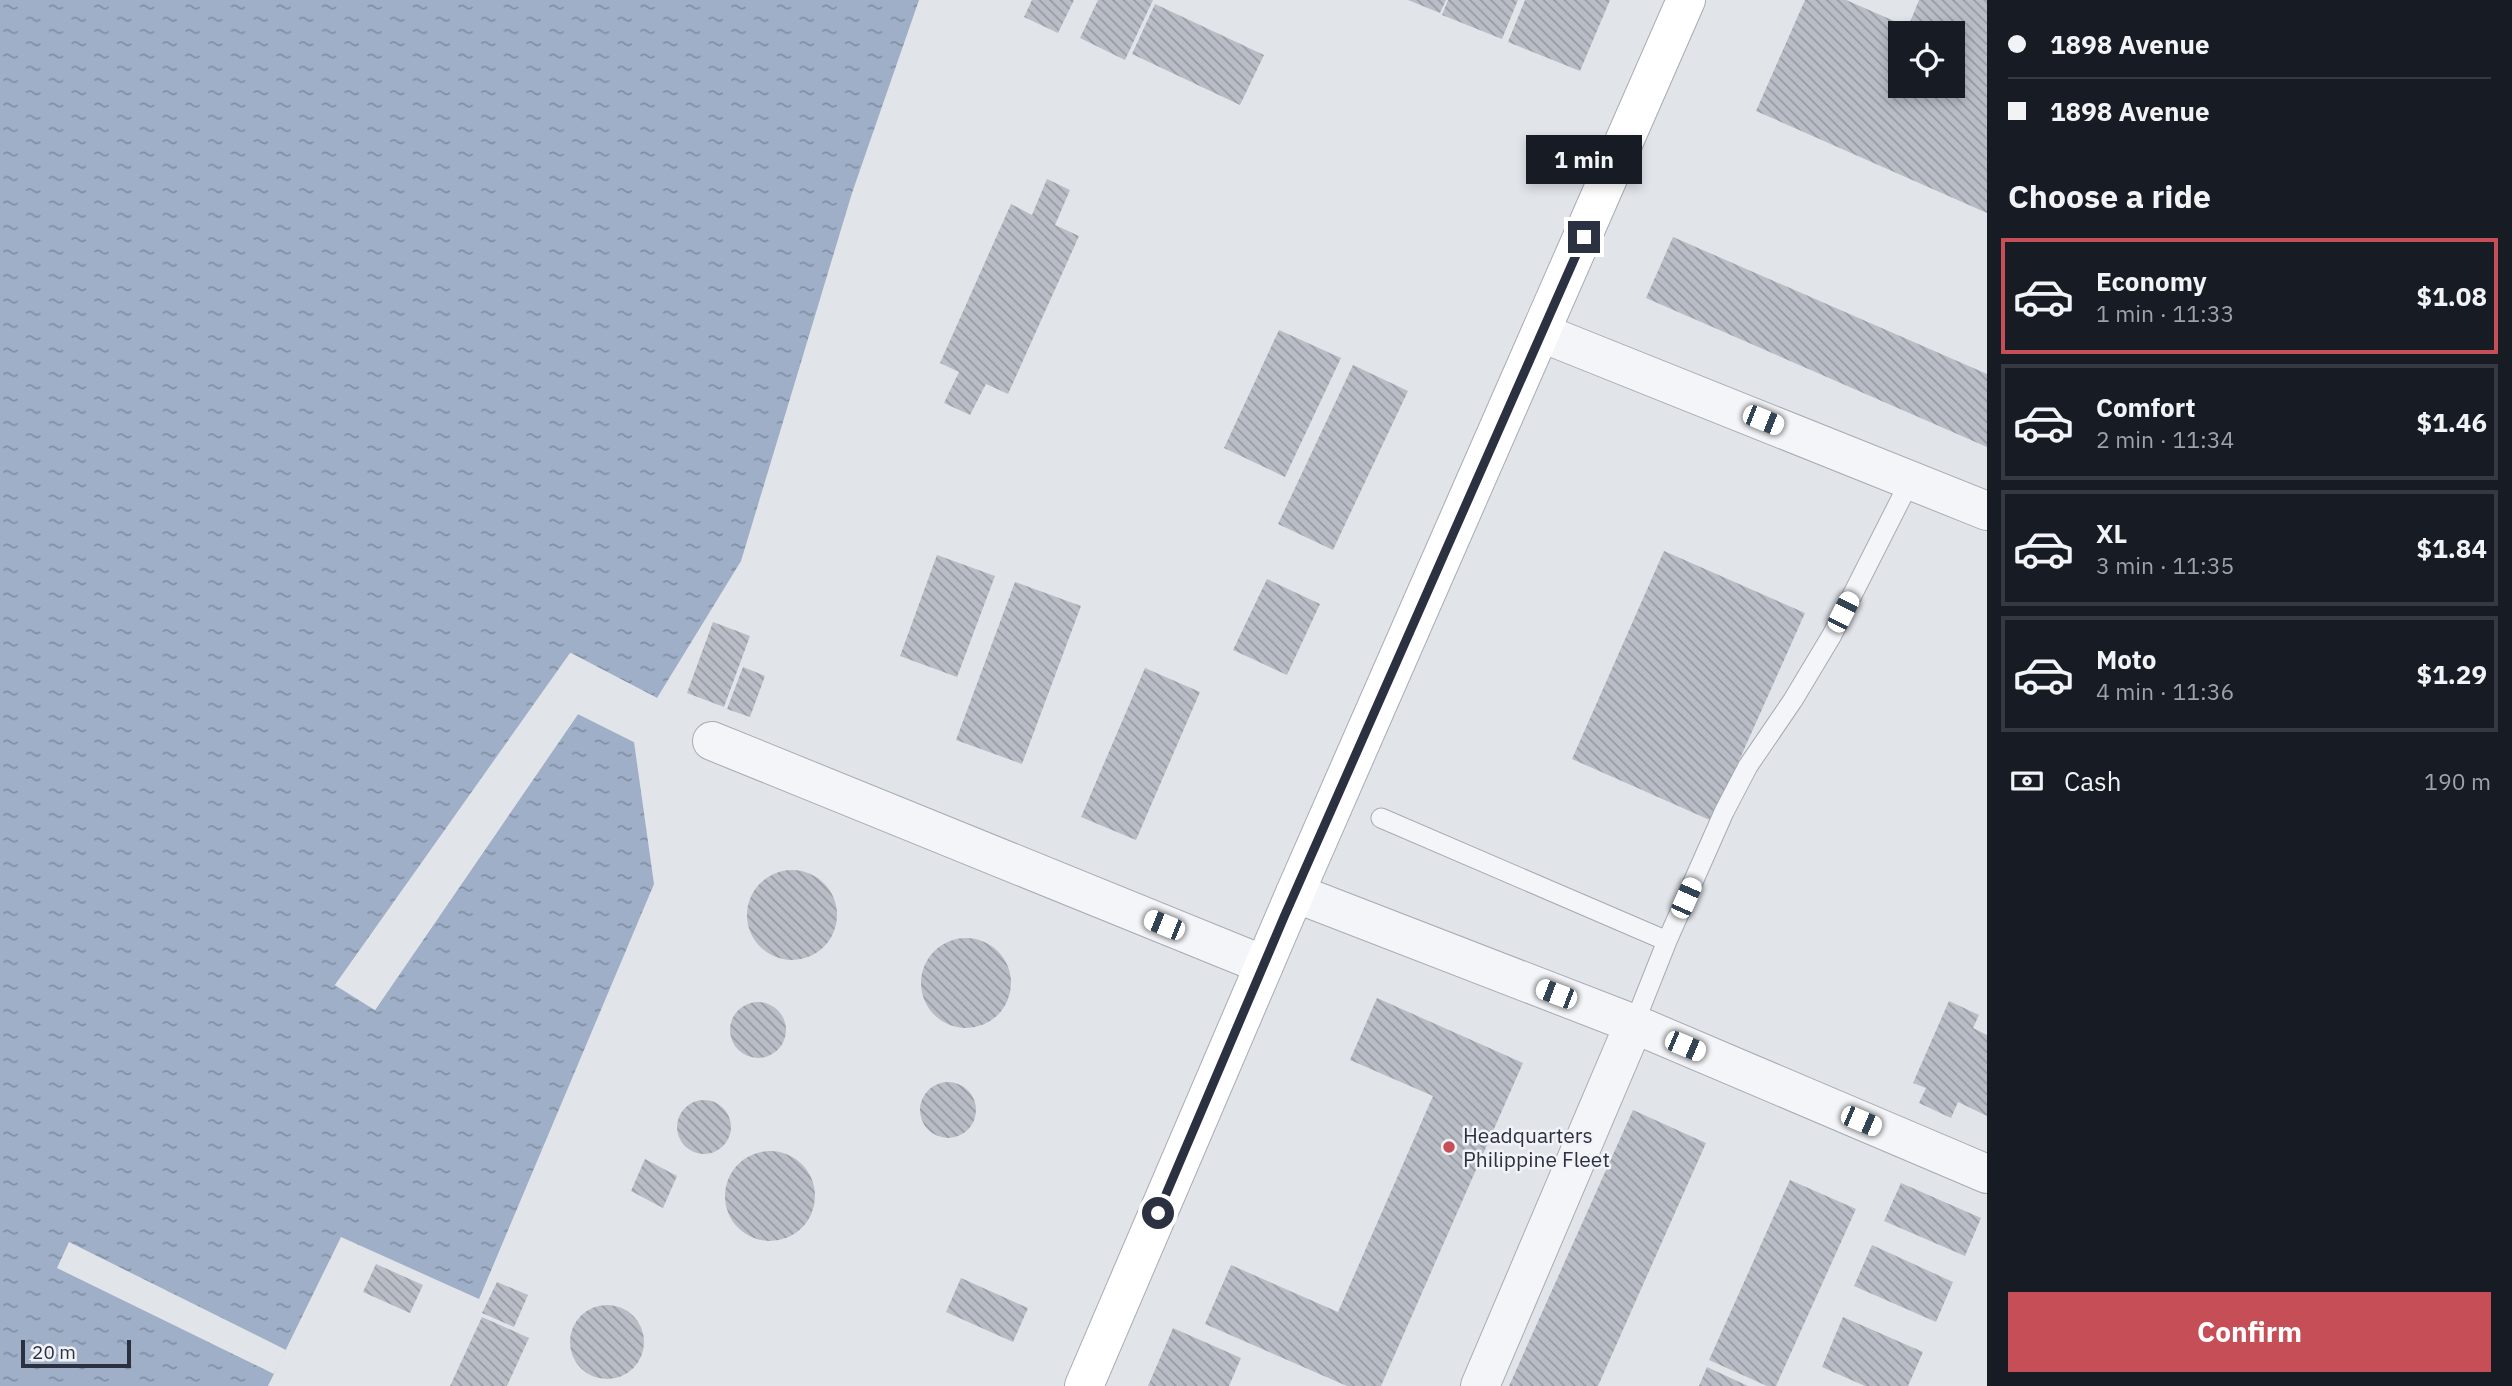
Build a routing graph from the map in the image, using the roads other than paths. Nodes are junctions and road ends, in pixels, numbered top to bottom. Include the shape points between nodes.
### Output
1 (1686, 0) edge
2 (1542, 333) junction
3 (1911, 479) junction
4 (1987, 511) edge
5 (712, 741) dead end
6 (1381, 818) dead end
7 (1295, 893) junction
8 (1667, 941) junction
9 (1264, 965) junction
10 (1634, 1024) junction
11 (1987, 1174) edge
12 (1084, 1386) edge
13 (1480, 1386) edge

1 - 2 street
2 - 3 street
2 - 7 street
3 - 4 street
3 - 8 lane via 1832,635 1724,811
5 - 9 street
6 - 8 lane
7 - 9 street
7 - 10 street
8 - 10 lane
9 - 12 street
10 - 11 street
10 - 13 street

